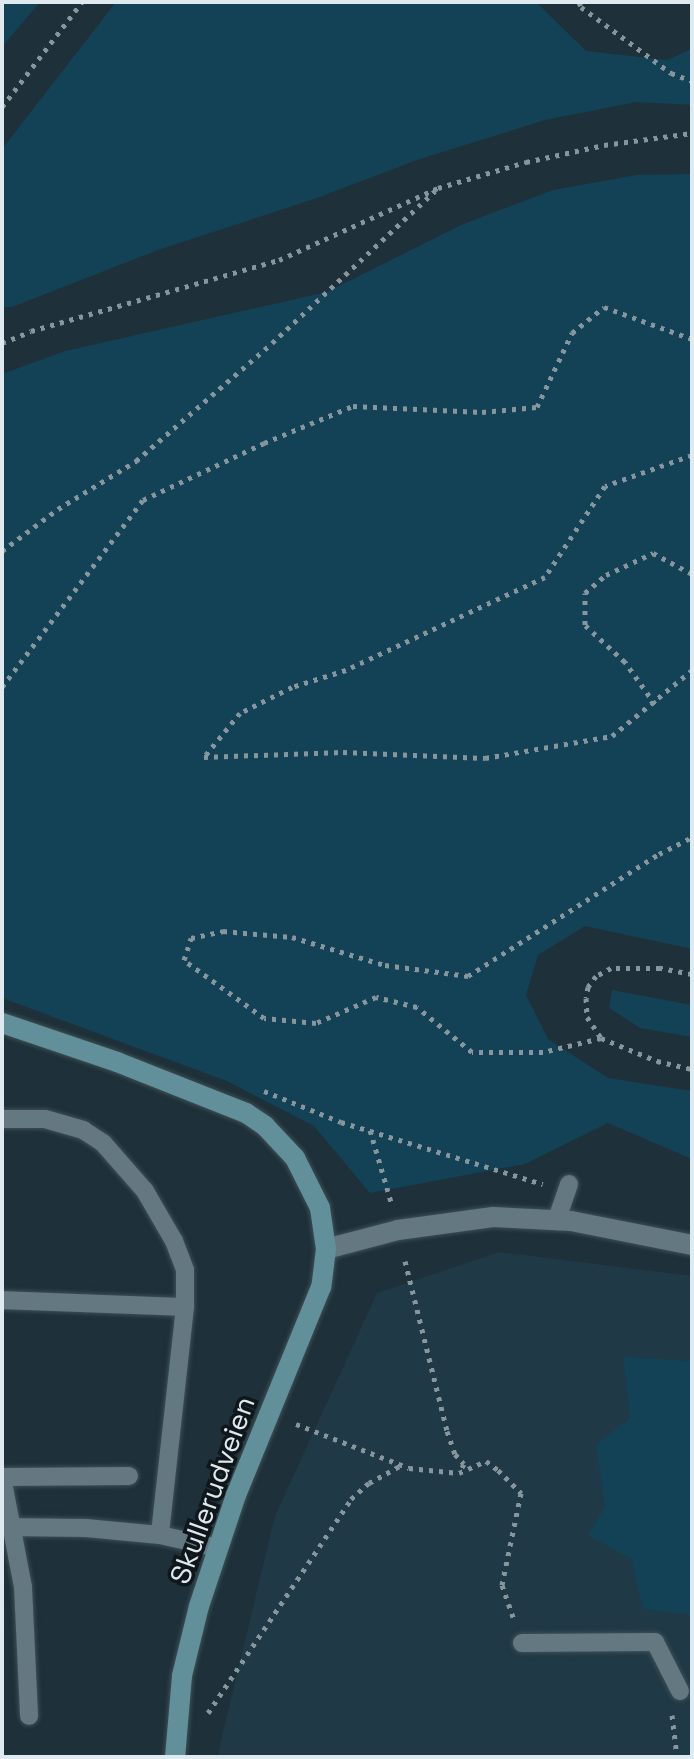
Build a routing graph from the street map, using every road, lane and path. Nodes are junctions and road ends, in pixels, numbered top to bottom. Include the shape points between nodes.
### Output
1 (82, 2) edge
2 (579, 2) edge
3 (692, 81) edge
4 (2, 107) edge
5 (692, 133) edge
6 (438, 188) junction
7 (692, 339) edge
8 (2, 343) edge
9 (692, 455) edge
10 (2, 551) edge
11 (692, 574) edge
12 (692, 670) edge
13 (2, 687) edge
14 (655, 704) junction
15 (692, 837) edge
16 (692, 974) edge
17 (2, 1023) edge
18 (601, 1038) junction
19 (692, 1069) edge
20 (261, 1090) dead end
21 (2, 1119) edge
22 (369, 1129) junction
23 (560, 1185) joint
24 (394, 1211) dead end
25 (557, 1219) junction
26 (692, 1245) edge
27 (326, 1249) junction
28 (405, 1261) dead end
29 (2, 1300) edge
30 (185, 1307) junction
31 (296, 1424) dead end
32 (401, 1465) junction
33 (459, 1473) junction
34 (129, 1476) dead end
35 (3, 1477) edge
36 (7, 1527) edge
37 (160, 1535) junction
38 (218, 1548) junction
39 (522, 1643) joint
40 (677, 1697) joint
41 (208, 1713) dead end
42 (29, 1716) dead end
43 (175, 1757) edge
44 (677, 1757) edge

1 - 4 path
2 - 3 path via 671,73
5 - 6 path via 604,145
6 - 8 path via 279,260
6 - 10 path via 136,461
7 - 13 path via 604,307 572,333 537,407 482,412 353,406 143,500
9 - 14 path via 605,486 545,577 240,713 204,757 343,752 485,758 612,736
11 - 14 path via 653,553 606,575 585,593 585,625 625,662
12 - 14 path
15 - 18 path via 468,976 385,965 292,937 223,931 191,938 184,960 264,1018 316,1023 376,997 417,1007 472,1052 543,1052
16 - 18 path via 640,967 611,968 596,976 588,987 587,1017
17 - 27 main road, Skullerudveien via 228,1104 265,1126 311,1185
18 - 19 path
20 - 22 path
21 - 30 lane via 45,1119 83,1130 103,1143 145,1191 174,1241 185,1270
22 - 23 path
22 - 24 path
23 - 25 lane
25 - 26 street
25 - 27 street via 455,1219
27 - 38 main road, Skullerudveien via 321,1287
28 - 33 path via 447,1431 464,1464
29 - 30 lane
30 - 37 lane
31 - 32 path
32 - 33 path
32 - 41 path via 351,1499
33 - 39 path via 486,1461 521,1493 502,1585
34 - 35 lane
35 - 36 lane
36 - 37 lane
36 - 42 lane via 26,1622
37 - 38 lane
38 - 43 main road, Skullerudveien via 182,1676
39 - 40 lane via 655,1642
40 - 44 path via 671,1726

